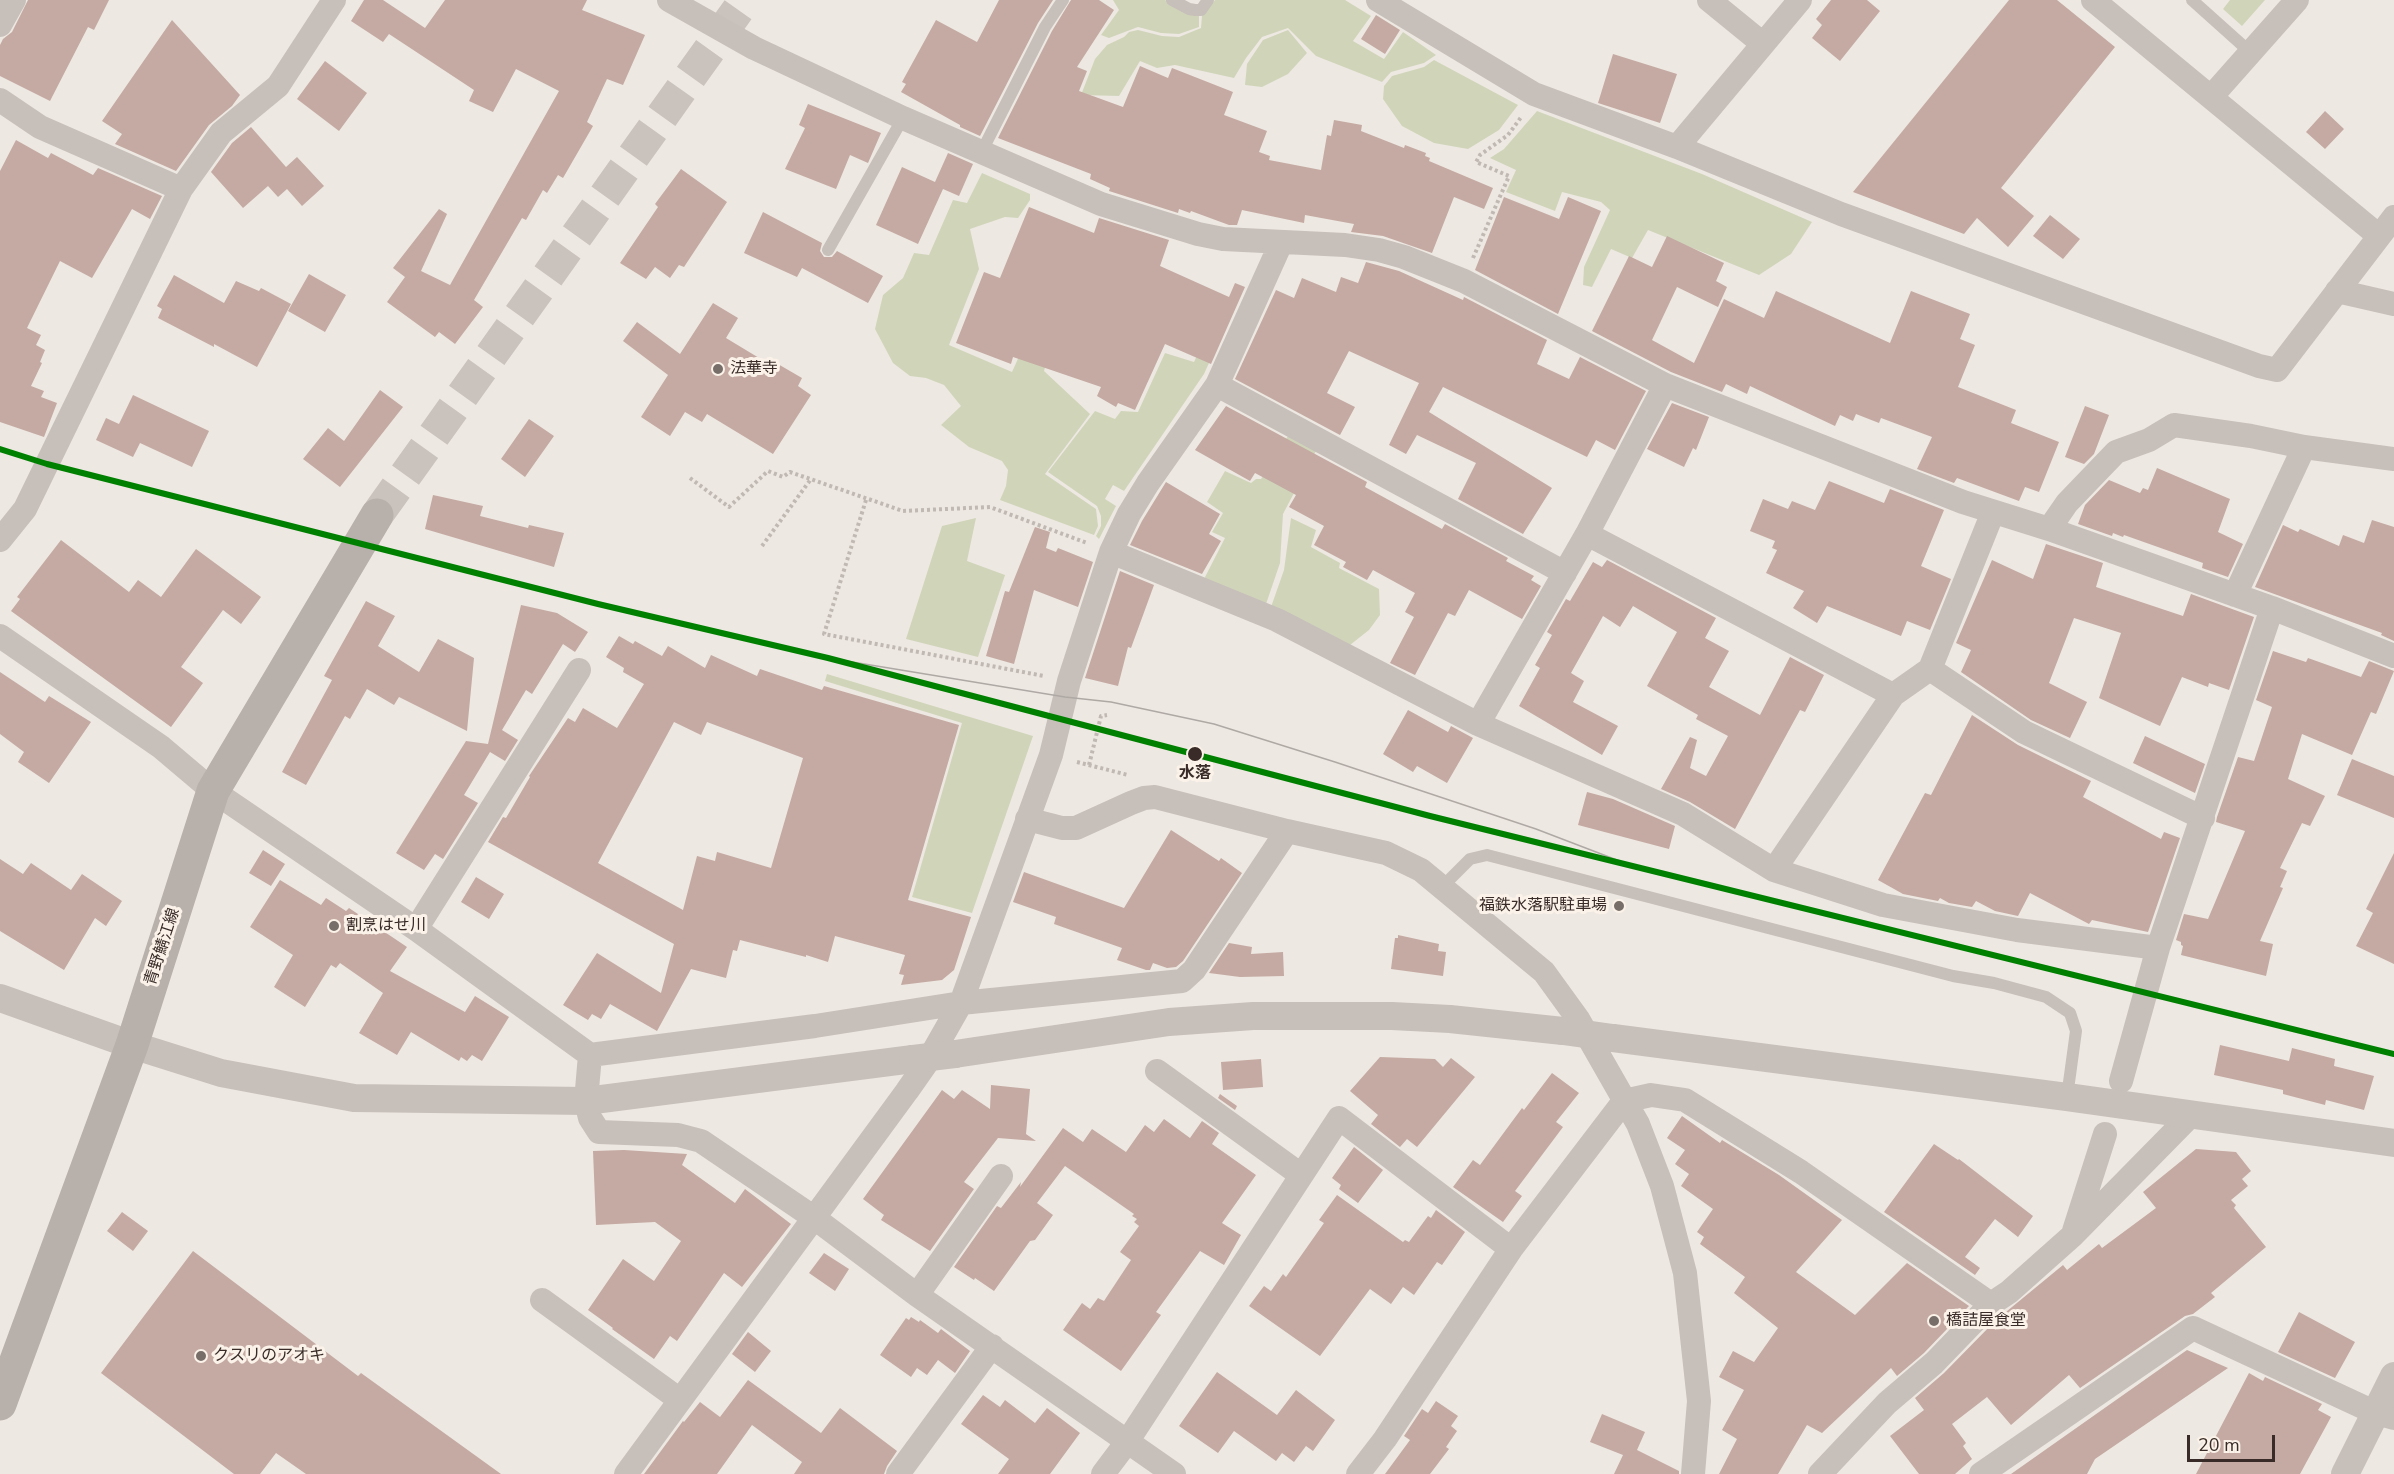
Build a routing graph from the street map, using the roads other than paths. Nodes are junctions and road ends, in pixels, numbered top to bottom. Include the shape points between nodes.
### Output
1 (14, 0) edge
2 (334, 0) edge
3 (669, 0) edge
4 (1063, 0) edge
5 (1172, 0) edge
6 (1208, 0) edge
7 (1378, 0) edge
8 (1709, 0) edge
9 (1800, 0) edge
10 (2093, 0) edge
11 (2192, 0) edge
12 (2296, 0) edge
13 (0, 25) edge
14 (1763, 44) junction
15 (2250, 52) junction
16 (2211, 97) junction
17 (0, 100) edge
18 (903, 118) junction
19 (1677, 147) junction
20 (982, 152) junction
21 (181, 189) junction
22 (2394, 217) edge
23 (2379, 236) junction
24 (1281, 243) junction
25 (828, 250) dead end
26 (2337, 291) junction
27 (2394, 304) edge
28 (1216, 385) junction
29 (1665, 385) junction
30 (2304, 447) junction
31 (2394, 459) edge
32 (1994, 512) junction
33 (377, 515) tunnel mouth
34 (2049, 529) junction
35 (1587, 534) junction
36 (0, 540) edge
37 (1111, 552) junction
38 (1565, 573) junction
39 (2235, 595) junction
40 (2272, 608) junction
41 (0, 636) edge
42 (2394, 656) edge
43 (579, 669) dead end
44 (1929, 669) junction
45 (1893, 695) junction
46 (1478, 724) junction
47 (213, 790) junction
48 (2203, 818) junction
49 (1027, 819) junction
50 (1287, 831) junction
51 (1774, 870) junction
52 (1442, 887) junction
53 (416, 929) junction
54 (2158, 948) junction
55 (0, 998) edge
56 (961, 1003) junction
57 (132, 1046) junction
58 (590, 1055) junction
59 (1157, 1071) dead end
60 (2121, 1081) dead end
61 (2067, 1097) junction
62 (586, 1101) junction
63 (1624, 1101) junction
64 (2192, 1114) junction
65 (2105, 1134) dead end
66 (2394, 1143) edge
67 (1301, 1175) junction
68 (1001, 1176) dead end
69 (813, 1217) junction
70 (2072, 1236) junction
71 (1511, 1249) junction
72 (917, 1295) junction
73 (542, 1300) dead end
74 (1990, 1304) junction
75 (992, 1346) junction
76 (7, 1367) edge
77 (2394, 1376) edge
78 (680, 1400) junction
79 (0, 1404) edge
80 (2385, 1415) edge
81 (1127, 1442) junction
82 (626, 1474) edge
83 (898, 1474) edge
84 (1103, 1474) edge
85 (1174, 1474) edge
86 (1358, 1474) edge
87 (1693, 1474) edge
88 (1820, 1474) edge
89 (1981, 1474) edge
90 (2346, 1474) edge

1 - 13 street
2 - 21 street via 278,86 221,133
3 - 18 street via 754,48
4 - 20 lane via 1045,27
5 - 6 lane via 1195,10 1201,10
7 - 19 street via 1530,102
8 - 14 street
9 - 14 street
10 - 16 street
11 - 15 lane
12 - 15 street
14 - 19 street
15 - 16 street
16 - 23 street
17 - 21 street via 40,127
18 - 20 street
18 - 25 lane
19 - 26 street via 1841,214 2277,370
20 - 24 street via 1101,204 1175,228 1223,239
21 - 36 street via 25,509
22 - 23 street
23 - 26 street
24 - 28 street
24 - 29 street via 1379,250 1467,272
26 - 27 street
28 - 37 street via 1148,483
28 - 38 street
29 - 32 street
29 - 35 street
30 - 31 street
30 - 34 street via 2174,425 2149,440 2116,452 2067,503
30 - 39 street
32 - 34 street
32 - 44 street
33 - 47 main road, 青野鯖江線
34 - 39 street
35 - 38 street
35 - 45 street
37 - 46 street via 1277,620
37 - 49 street via 1069,681 1051,755
38 - 46 street
39 - 40 street
40 - 42 street
40 - 48 street
41 - 47 street via 161,747
43 - 53 street
44 - 45 street
44 - 48 street via 2024,732
45 - 51 street
46 - 51 street via 1683,814
47 - 53 street
47 - 57 main road, 青野鯖江線
48 - 54 street
49 - 50 street via 1076,828 1131,803 1155,797
49 - 56 street
50 - 52 street via 1393,856 1411,863
50 - 56 street via 1194,970 1182,981
51 - 54 street via 1883,905 2017,930
52 - 61 lane via 1470,859 1487,855 2046,997 2070,1013 2076,1031
52 - 63 street via 1544,972 1578,1019
53 - 58 street
54 - 60 street
55 - 57 street
56 - 58 street
56 - 69 street via 928,1061
57 - 62 street via 221,1073 354,1098
57 - 76 main road, 青野鯖江線
58 - 62 street
59 - 67 street
61 - 62 street, bridge via 1563,1031 1392,1016 1169,1022
61 - 64 street
62 - 69 street via 599,1132 678,1135 701,1141
63 - 71 street
63 - 74 street via 1651,1095 1685,1100 1801,1172
63 - 87 street via 1638,1124 1662,1186 1685,1273 1699,1401
64 - 66 street
64 - 70 street
65 - 70 street
67 - 71 street via 1338,1118
67 - 81 street
68 - 72 street
69 - 72 street
69 - 78 street
70 - 74 street
71 - 86 street
72 - 75 street
73 - 78 street
74 - 88 street
75 - 81 street
75 - 83 street
76 - 79 main road, 青野鯖江線
77 - 80 street
78 - 82 street
80 - 89 street via 2193,1328
80 - 90 street
81 - 84 street
81 - 85 street

